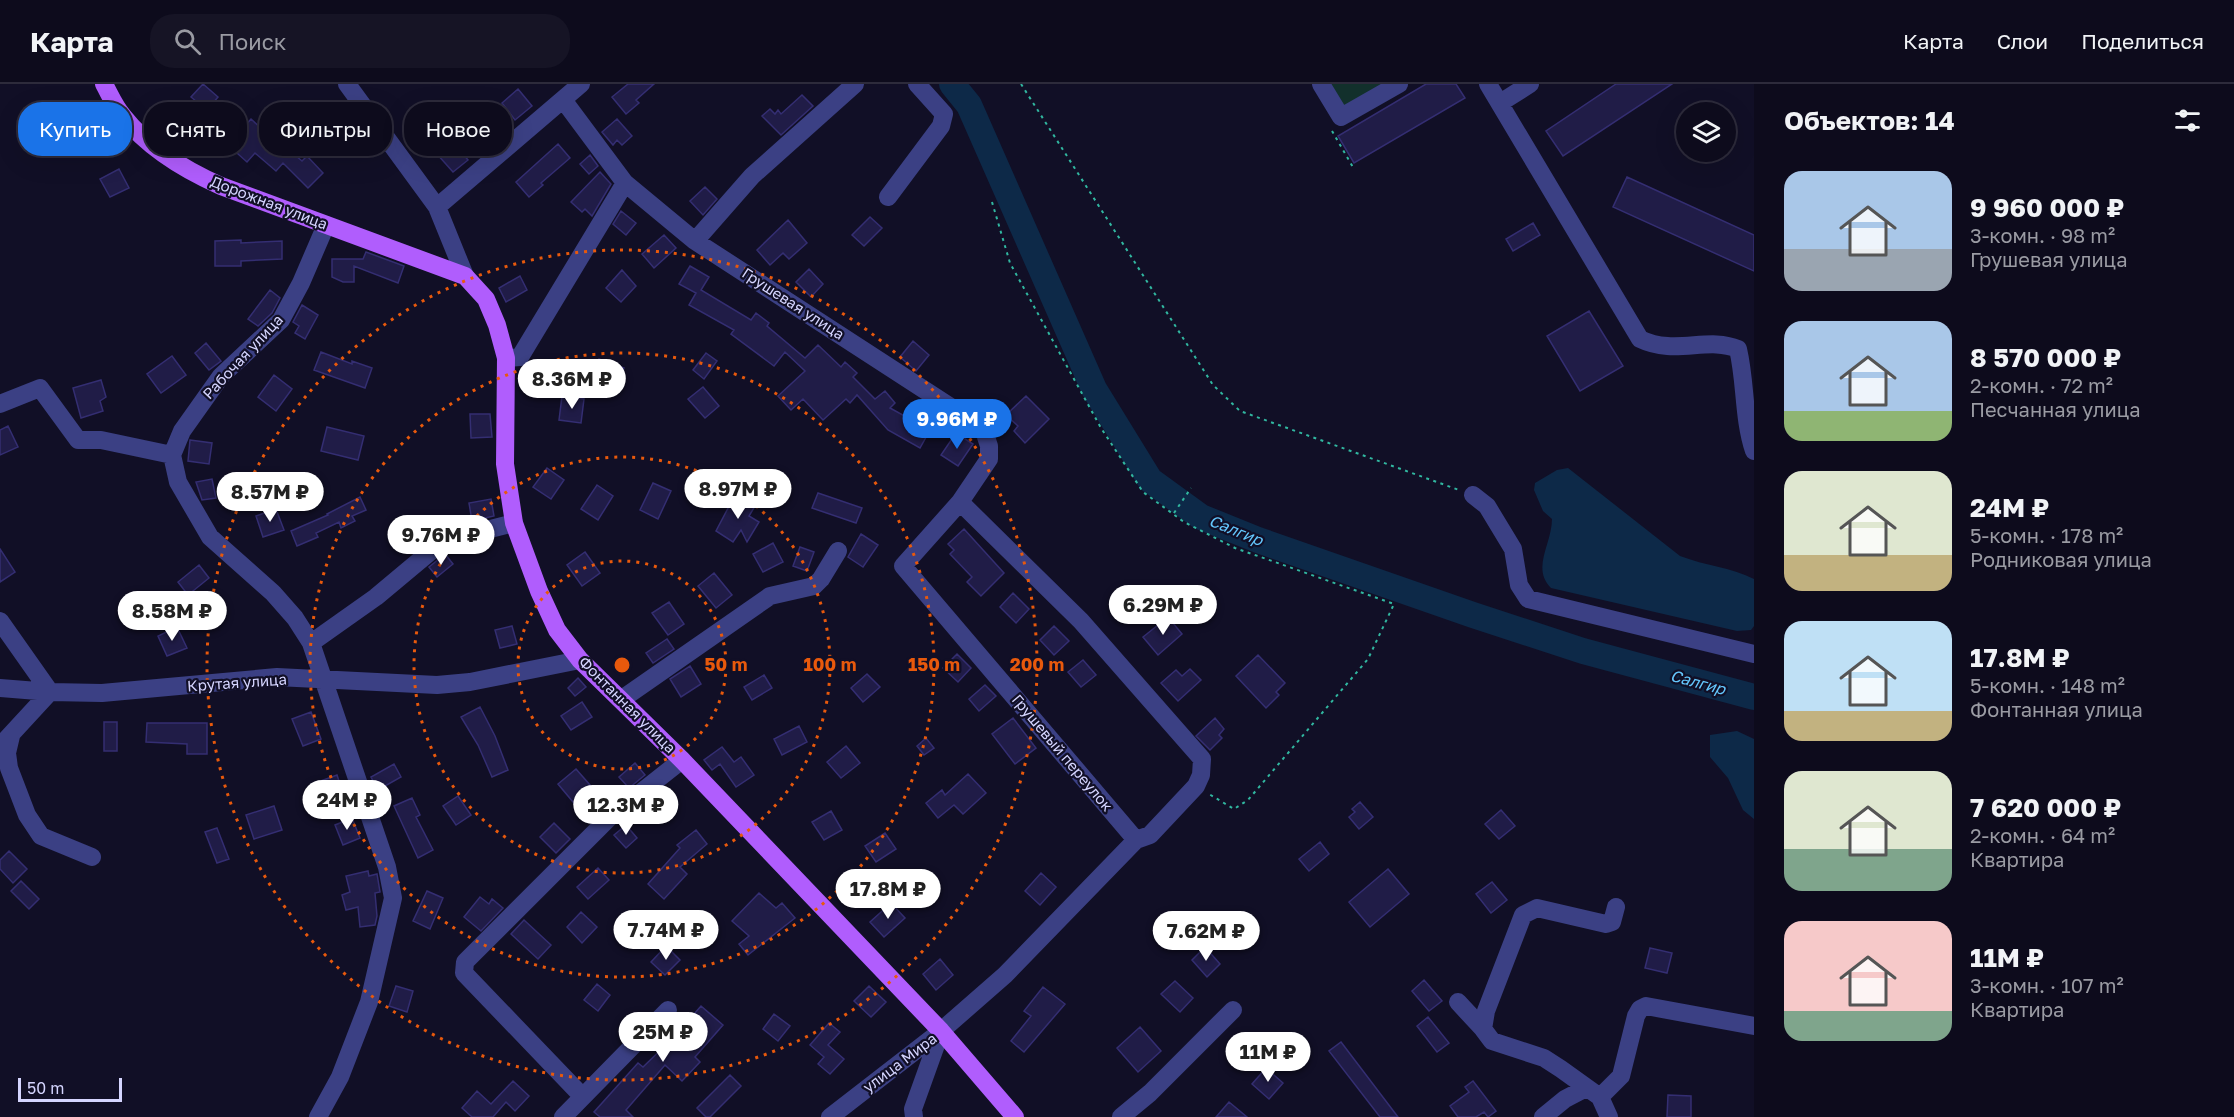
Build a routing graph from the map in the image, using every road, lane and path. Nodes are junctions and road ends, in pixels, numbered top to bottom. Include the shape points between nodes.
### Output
1 (104, 84) edge
2 (347, 84) edge
3 (582, 84) edge
4 (855, 84) edge
5 (917, 84) edge
6 (1021, 84) edge
7 (1321, 84) edge
8 (1399, 84) edge
9 (1516, 84) edge
10 (1530, 84) edge
11 (1494, 93) edge
12 (564, 101) junction
13 (625, 183) junction
14 (888, 197) dead end
15 (992, 202) dead end
16 (437, 207) junction
17 (326, 225) junction
18 (695, 242) junction
19 (465, 276) junction
20 (506, 358) junction
21 (0, 404) edge
22 (1754, 451) edge
23 (172, 455) junction
24 (1191, 488) dead end
25 (1473, 495) joint
26 (960, 502) junction
27 (1174, 513) dead end
28 (514, 523) junction
29 (838, 551) dead end
30 (0, 621) edge
31 (311, 643) junction
32 (1754, 654) edge
33 (580, 660) junction
34 (322, 680) junction
35 (0, 688) edge
36 (50, 692) junction
37 (622, 699) junction
38 (6, 741) edge
39 (682, 760) junction
40 (1196, 786) junction
41 (1136, 840) junction
42 (92, 857) dead end
43 (1616, 907) dead end
44 (1458, 1002) dead end
45 (668, 1010) dead end
46 (1233, 1010) dead end
47 (1754, 1026) edge
48 (1483, 1029) junction
49 (941, 1031) junction
50 (1593, 1092) junction
51 (582, 1095) junction
52 (831, 1116) edge
53 (318, 1117) edge
54 (563, 1117) edge
55 (914, 1117) edge
56 (1015, 1117) edge
57 (1121, 1117) edge
58 (1543, 1117) edge
59 (1609, 1117) edge

1 - 17 main road, Дорожная улица via 121,114 139,134 194,174
2 - 16 street, Фонтанная улица
3 - 12 street
4 - 18 street via 752,176
5 - 14 street via 944,114 941,126
6 - 25 path via 1213,385 1240,411
7 - 8 street via 1341,117
9 - 11 street
10 - 11 street
11 - 22 street via 1640,339 1668,347 1727,344 1738,349
12 - 13 street, Грушевая улица
12 - 16 street
13 - 18 street, Грушевая улица
13 - 20 street via 520,357
15 - 40 path via 1010,263 1101,428 1143,492 1184,522 1235,548 1394,604 1368,659 1248,800 1234,809
16 - 19 street, Фонтанная улица
17 - 19 main road, Дорожная улица
17 - 23 street, Рабочая улица via 281,320 221,376 182,431
18 - 26 street, Грушевая улица via 977,424 985,434 989,459
19 - 20 main road, Фонтанная улица via 486,299
20 - 28 main road, Фонтанная улица via 505,464
21 - 23 street via 40,388 78,440 101,440
23 - 31 street via 178,482 210,537 273,593
24 - 27 path
25 - 32 street via 1487,506 1513,549 1519,585 1528,599
26 - 40 street via 1081,621 1202,759
26 - 41 street, Грушевый переулок via 903,566
28 - 31 street via 443,541 376,597
28 - 33 main road, Фонтанная улица via 542,599 557,630
29 - 37 street via 814,586 770,596
30 - 36 street
31 - 34 street
33 - 34 street, Крутая улица via 436,685
33 - 37 main road, Фонтанная улица
34 - 36 street, Крутая улица via 277,677 102,693
34 - 53 street via 387,867 393,898 369,1002 340,1077
35 - 36 street, Крутая улица
36 - 38 street
37 - 39 main road, Фонтанная улица
38 - 42 street via 9,768 27,815 41,836
39 - 49 main road, Фонтанная улица
39 - 51 street via 611,816 465,962 464,973
40 - 41 street, улица Мира via 1150,836
41 - 49 street, улица Мира via 1005,975
43 - 48 street via 1612,922 1606,924 1537,908 1523,915 1486,1011
44 - 48 street
45 - 51 street
46 - 57 street
47 - 50 street via 1646,1006 1636,1016 1621,1076
48 - 50 street via 1492,1041 1544,1058
49 - 52 street, улица Мира
49 - 55 street via 913,1109
49 - 56 main road, Фонтанная улица
50 - 58 street via 1565,1099
50 - 59 street
51 - 54 street

